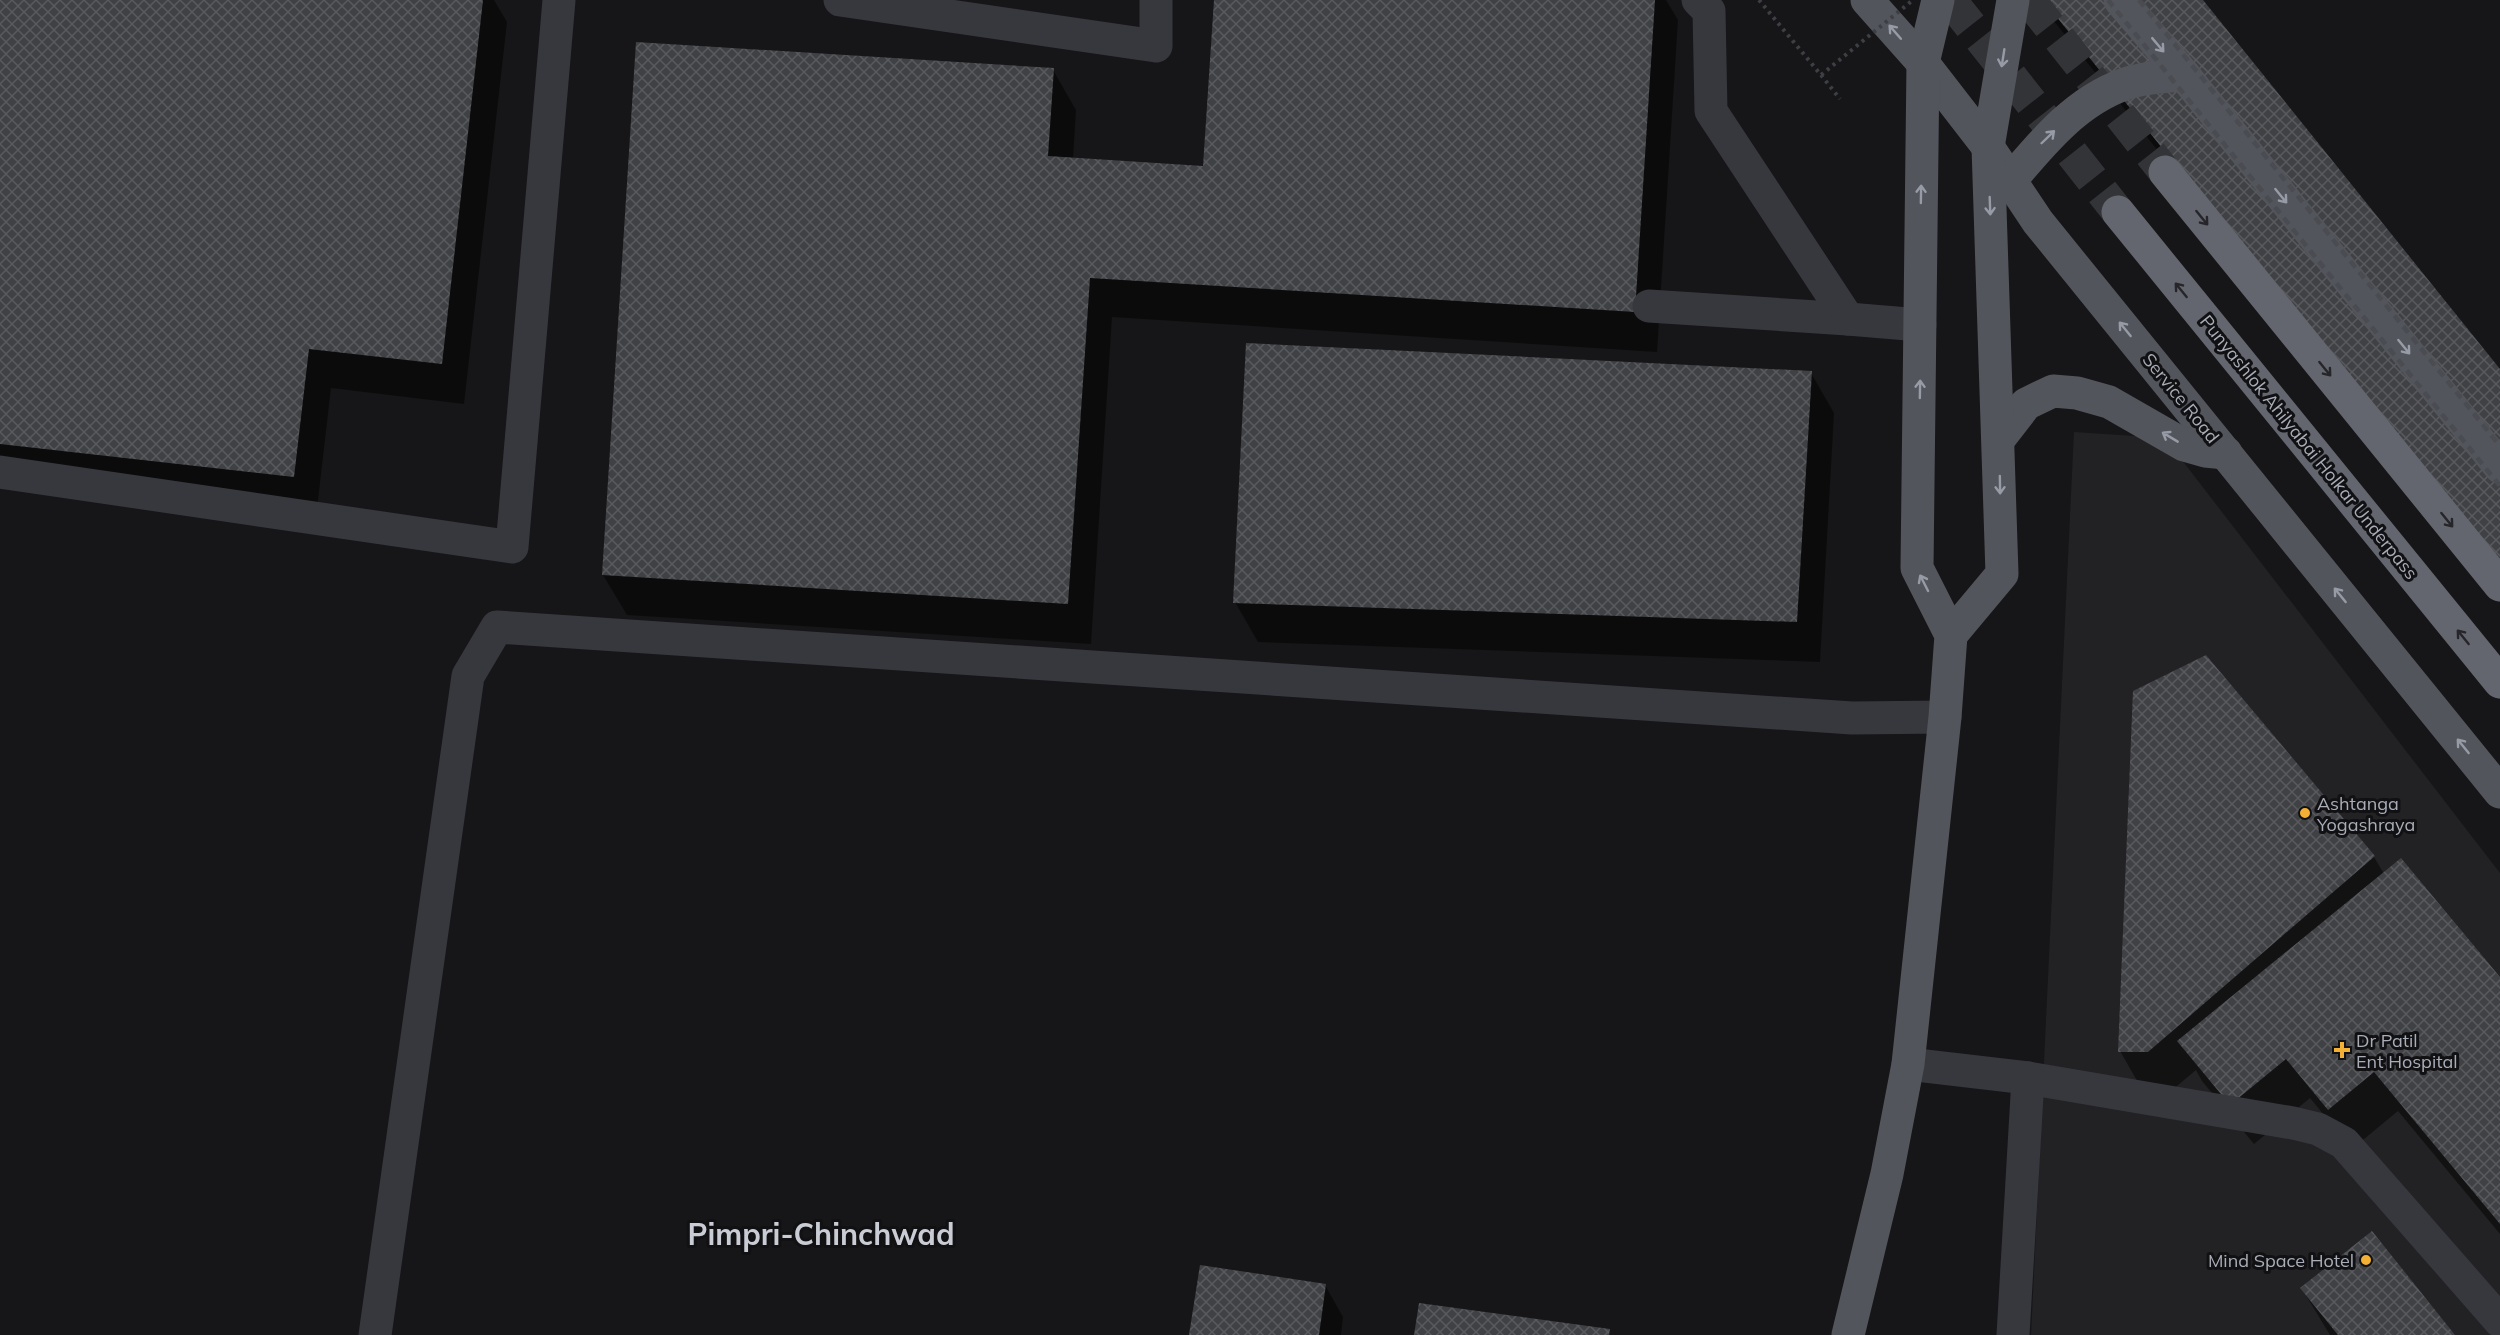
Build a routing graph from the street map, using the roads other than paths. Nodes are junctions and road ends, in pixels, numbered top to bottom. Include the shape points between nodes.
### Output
1 (559, 0) edge
2 (840, 0) edge
3 (1156, 0) edge
4 (1698, 0) edge
5 (1867, 0) edge
6 (1938, 0) edge
7 (2013, 0) edge
8 (2120, 0) edge
9 (1923, 63) junction
10 (2184, 75) junction
11 (1988, 147) junction
12 (2165, 172) tunnel mouth
13 (2010, 181) junction
14 (2118, 212) tunnel mouth
15 (1649, 306) dead end
16 (1848, 319) junction
17 (1920, 325) junction
18 (1999, 439) junction
19 (2226, 453) junction
20 (2500, 467) edge
21 (0, 472) edge
22 (2500, 585) edge
23 (1951, 635) junction
24 (2500, 682) edge
25 (1945, 717) junction
26 (2500, 792) edge
27 (1908, 1064) junction
28 (2028, 1078) junction
29 (2500, 1321) edge
30 (375, 1335) edge
31 (1848, 1335) edge
32 (2013, 1335) edge

1 - 21 lane via 512,547
2 - 3 lane via 1156,46
4 - 16 lane via 1709,11 1711,111
9 -> 5 main road, Service Road
6 - 9 main road
7 -> 11 main road
8 -> 10 main road
9 - 11 main road, Service Road
17 -> 9 main road
13 -> 10 main road via 2071,115 2095,99 2124,84
10 -> 20 main road
11 - 13 main road, Service Road
11 -> 18 main road
12 -> 22 highway
19 -> 13 main road, Service Road via 2038,222
24 -> 14 highway, Punyashlok Ahilyabai Holkar Underpass
15 - 16 lane
16 - 17 lane
23 -> 17 main road via 1917,568
19 -> 18 main road via 2184,445 2109,402 2053,391 2026,404
18 -> 23 main road via 2002,574
26 -> 19 main road, Service Road
23 - 25 main road
25 - 27 main road
25 - 30 lane via 1851,718 497,627 468,676
27 - 28 lane
27 - 31 main road via 1887,1174
28 - 29 lane via 2318,1129 2344,1143
28 - 32 lane

